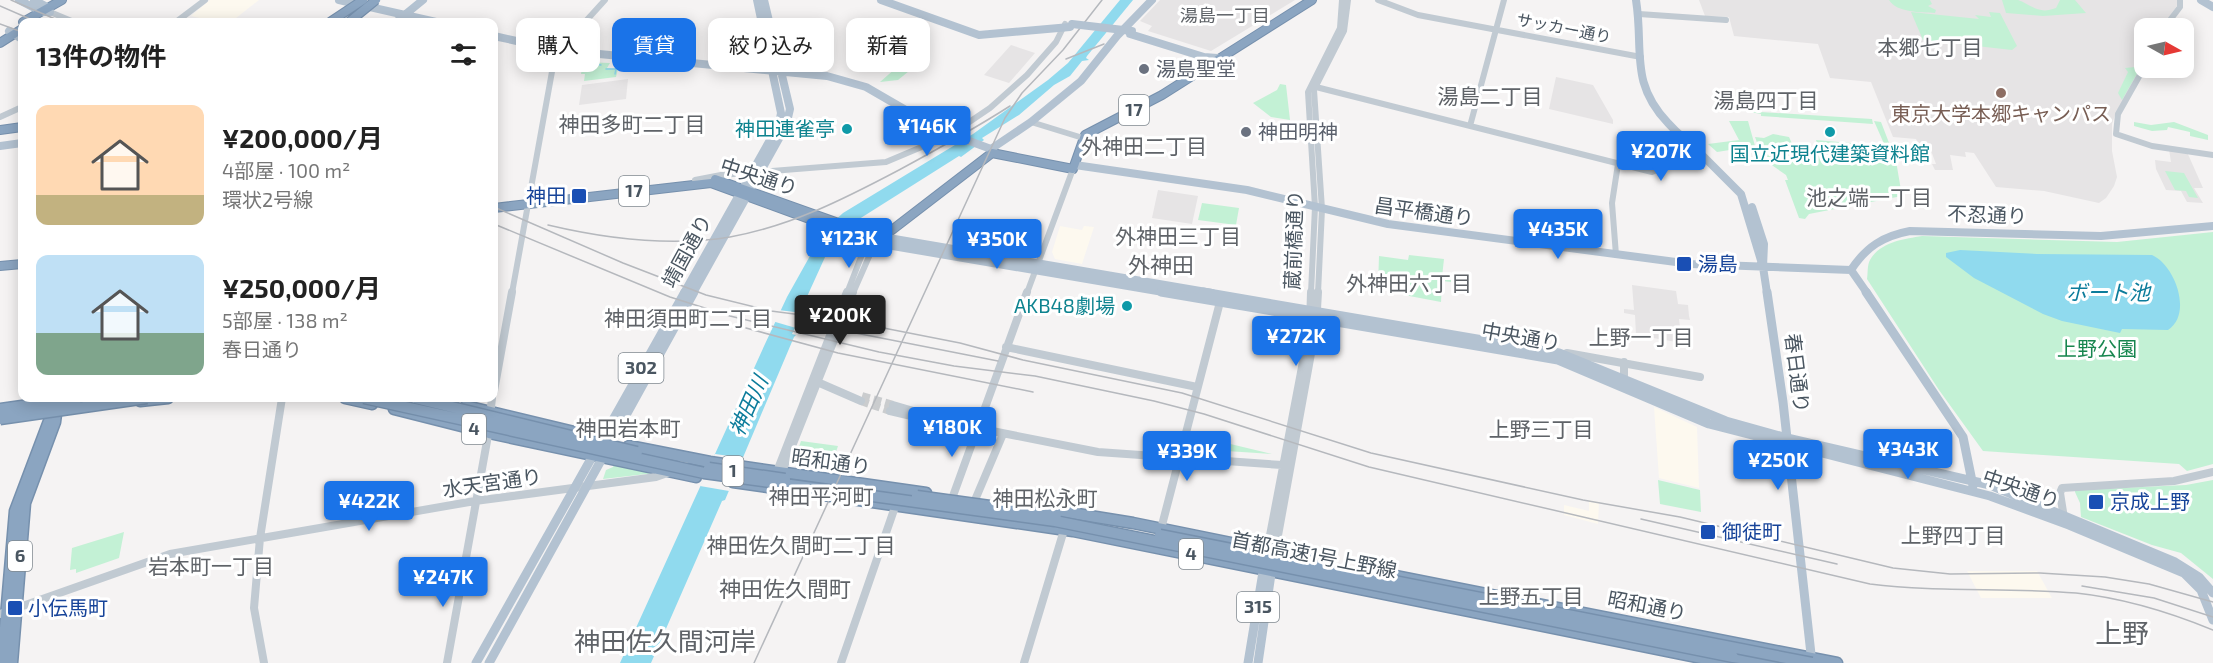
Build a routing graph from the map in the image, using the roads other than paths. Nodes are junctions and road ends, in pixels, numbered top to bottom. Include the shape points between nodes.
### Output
1 (19, 0) edge
2 (34, 0) edge
3 (62, 0) edge
4 (70, 0) edge
5 (203, 0) edge
6 (339, 0) edge
7 (423, 0) edge
8 (604, 0) edge
9 (757, 0) edge
10 (765, 0) edge
11 (881, 0) edge
12 (892, 0) edge
13 (1152, 0) edge
14 (1304, 0) edge
15 (1312, 0) edge
16 (1342, 0) edge
17 (1348, 0) edge
18 (1378, 0) edge
19 (1504, 0) edge
20 (1636, 0) edge
21 (2180, 0) edge
22 (2201, 0) edge
23 (358, 2) edge
24 (376, 3) edge
25 (2213, 7) edge
26 (47, 10) junction
27 (1639, 14) junction
28 (405, 15) junction
29 (32, 18) edge
30 (38, 18) edge
31 (65, 18) edge
32 (179, 18) edge
33 (336, 18) edge
34 (355, 18) edge
35 (401, 18) edge
36 (418, 18) edge
37 (587, 18) edge
38 (761, 18) edge
39 (769, 18) edge
40 (2172, 18) edge
41 (1726, 20) dead end
42 (1068, 25) junction
43 (1497, 28) junction
44 (1131, 32) joint
45 (18, 33) edge
46 (0, 37) edge
47 (498, 37) edge
48 (516, 41) edge
49 (0, 43) edge
50 (600, 54) edge
51 (1641, 57) junction
52 (1217, 58) junction
53 (708, 65) edge
54 (551, 72) edge
55 (773, 72) edge
56 (782, 72) edge
57 (794, 72) edge
58 (2138, 78) edge
59 (1316, 87) junction
60 (18, 109) edge
61 (0, 117) edge
62 (1031, 122) junction
63 (18, 126) edge
64 (1470, 126) junction
65 (0, 128) edge
66 (1677, 132) junction
67 (950, 135) junction
68 (1083, 138) junction
69 (18, 140) edge
70 (0, 142) edge
71 (18, 144) edge
72 (0, 147) edge
73 (991, 151) junction
74 (2213, 155) edge
75 (1618, 164) junction
76 (1074, 167) junction
77 (752, 172) junction
78 (761, 172) junction
79 (695, 180) junction
80 (746, 192) junction
81 (528, 202) junction
82 (498, 205) edge
83 (498, 206) edge
84 (1318, 208) junction
85 (2213, 226) edge
86 (875, 239) junction
87 (1616, 255) junction
88 (18, 264) edge
89 (0, 266) edge
90 (1037, 267) junction
91 (1763, 267) junction
92 (1851, 270) junction
93 (1220, 302) junction
94 (1313, 315) junction
95 (1006, 347) junction
96 (1559, 353) junction
97 (1624, 363) junction
98 (498, 368) edge
99 (1700, 377) dead end
100 (817, 381) junction
101 (1624, 383) junction
102 (1197, 387) junction
103 (862, 399) tunnel mouth
104 (46, 402) edge
105 (57, 402) edge
106 (63, 402) edge
107 (73, 402) edge
108 (110, 402) edge
109 (140, 402) edge
110 (281, 402) edge
111 (361, 402) edge
112 (382, 402) edge
113 (409, 402) edge
114 (431, 402) edge
115 (450, 402) edge
116 (492, 402) edge
117 (31, 407) junction
118 (97, 408) junction
119 (892, 408) tunnel mouth
120 (491, 411) junction
121 (0, 414) edge
122 (54, 414) junction
123 (977, 428) junction
124 (489, 433) junction
125 (1003, 434) junction
126 (584, 439) junction
127 (607, 440) junction
128 (1787, 442) junction
129 (599, 455) junction
130 (687, 458) junction
131 (1180, 458) junction
132 (1282, 465) junction
133 (673, 471) junction
134 (2213, 472) edge
135 (657, 473) junction
136 (780, 476) junction
137 (840, 481) junction
138 (1973, 481) junction
139 (586, 488) junction
140 (573, 489) junction
141 (900, 490) junction
142 (1974, 492) junction
143 (953, 496) junction
144 (975, 500) junction
145 (475, 501) junction
146 (895, 506) junction
147 (2064, 519) junction
148 (1161, 529) junction
149 (1064, 530) junction
150 (260, 538) junction
151 (1271, 551) junction
152 (1268, 569) junction
153 (1434, 589) dead end
154 (2213, 593) edge
155 (7, 612) edge
156 (1486, 614) junction
157 (2213, 620) edge
158 (1730, 660) edge
159 (1812, 661) edge
160 (2, 663) edge
161 (12, 663) edge
162 (264, 663) edge
163 (447, 663) edge
164 (476, 663) edge
165 (489, 663) edge
166 (841, 663) edge
167 (1024, 663) edge
168 (1248, 663) edge
169 (1258, 663) edge
170 (1762, 663) edge
171 (1776, 663) edge
172 (1837, 663) edge

1 - 26 main road
2 - 26 main road
3 - 26 highway
4 - 26 highway
5 - 32 street
6 - 23 main road
7 - 28 main road
8 - 37 street
9 - 38 main road, 靖国通り / 302
10 - 39 main road, 靖国通り / 302
11 - 42 main road via 979,35
12 - 42 main road via 979,31
13 - 62 main road via 1081,81
14 - 52 highway, 17
15 - 52 highway, 17
16 - 59 street, 蔵前橋通り via 1340,28
17 - 59 street, 蔵前橋通り via 1344,31
18 - 43 street, サッカー通り via 1418,15
19 - 43 street
20 - 27 main road, 春日通り
21 - 40 street
22 - 25 main road
23 - 24 main road, bridge
23 - 33 highway, bridge
24 - 28 main road
24 - 34 highway, bridge
26 - 29 highway
26 - 30 highway
26 - 31 street
27 - 41 street
27 - 51 main road, 春日通り
28 - 35 main road
28 - 36 main road
42 - 44 main road, bridge
42 - 67 street via 1015,86 986,112
43 - 51 street, サッカー通り
43 - 64 street
44 - 52 main road
45 - 46 highway
45 - 49 highway
47 - 48 main road
50 - 53 main road
51 - 66 main road, 春日通り via 1644,88
52 - 68 highway, 17 via 1162,95
54 - 81 street
55 - 77 main road, 靖国通り / 302 via 781,119
56 - 78 main road, 靖国通り / 302 via 790,117
57 - 67 main road via 866,87
58 - 74 street via 2118,114 2116,134 2152,146
59 - 64 street
59 - 84 street, 蔵前橋通り
60 - 61 street
62 - 68 street
62 - 73 main road
63 - 65 highway
64 - 75 street
66 - 75 street via 1670,138 1655,172
66 - 91 main road, 春日通り via 1740,185 1761,232 1766,258
67 - 73 main road
67 - 78 street via 886,162
68 - 76 highway
69 - 70 main road
71 - 72 main road
73 - 76 highway, 昌平橋通り
73 - 86 highway
75 - 87 street via 1612,203
76 - 84 main road, 昌平橋通り via 1241,189
76 - 90 street
77 - 78 street
77 - 79 street
77 - 80 main road, 靖国通り / 302
78 - 80 main road, 靖国通り / 302
79 - 80 highway, 中央通り / 17 via 717,179
79 - 81 highway, 中央通り / 17
80 - 81 highway, 中央通り / 17 via 703,183
80 - 86 highway, 中央通り / 17
80 - 127 main road, 靖国通り / 302
81 - 82 highway, 中央通り / 17
81 - 83 highway, 中央通り / 17
81 - 98 street
84 - 87 main road, 昌平橋通り via 1388,224
84 - 94 street, 蔵前橋通り
85 - 92 main road, 不忍通り via 2101,236 1910,231 1875,242
86 - 90 main road, 中央通り
86 - 100 street
87 - 91 main road, 昌平橋通り
88 - 89 highway
90 - 93 main road, 中央通り
90 - 94 main road, 中央通り
90 - 95 street
91 - 92 main road, 昌平橋通り
91 - 128 main road, 春日通り
92 - 138 main road via 1963,437
93 - 94 main road, 中央通り
93 - 102 street
94 - 96 main road, 中央通り
94 - 101 main road, 中央通り via 1558,360
94 - 132 street, 蔵前橋通り
94 - 151 street, 蔵前橋通り
95 - 102 street
95 - 123 street
96 - 97 street
96 - 101 main road, 中央通り
97 - 99 street
97 - 101 street
100 - 103 street
100 - 136 street
101 - 128 main road, 中央通り
102 - 131 street
104 - 117 main road
105 - 122 highway
106 - 118 highway
107 - 121 highway, bridge
108 - 121 highway, bridge
109 - 118 highway
110 - 150 street
111 - 124 highway, 4
112 - 158 highway, 首都高速1号上野線 / 1, bridge via 704,473 1055,521
113 - 126 highway, bridge
114 - 126 highway, 首都高速1号上野線 / 1, bridge
115 - 120 highway, 4
116 - 120 street
117 - 121 highway
117 - 122 highway via 47,407
118 - 122 highway
119 - 123 street via 967,429
120 - 124 street
120 - 127 highway, 4
121 - 122 main road
122 - 155 highway, 6 via 15,511
123 - 125 street
123 - 143 street
124 - 129 highway, 4
124 - 145 street
125 - 131 street via 1098,452
125 - 144 street
126 - 159 highway, 首都高速1号上野線 / 1, bridge via 732,471 1090,521
127 - 129 main road, 靖国通り / 302
127 - 130 highway, 4
128 - 138 main road, 中央通り
128 - 142 main road, 中央通り
128 - 159 main road, 春日通り
129 - 135 highway, 4
129 - 139 main road, 靖国通り / 302
129 - 140 main road, 靖国通り / 302
130 - 133 street
130 - 136 highway, 4
131 - 132 street
131 - 148 street
132 - 151 street, 蔵前橋通り
133 - 135 highway, 4
133 - 136 highway, 昭和通り / 4 via 768,488
134 - 147 street via 2174,481 2062,488
135 - 139 street, 水天宮通り
136 - 137 highway, 昭和通り / 4
136 - 146 highway, 昭和通り / 4 via 824,496
137 - 141 highway, 昭和通り / 4
137 - 146 highway via 849,489 890,494
138 - 142 main road
138 - 147 main road, 中央通り via 2008,492
139 - 140 street, 水天宮通り
139 - 165 main road, 靖国通り / 302
140 - 145 street, 水天宮通り
140 - 164 main road, 靖国通り / 302
141 - 143 highway, 昭和通り / 4
141 - 146 street
142 - 147 main road, 中央通り
143 - 144 highway, 昭和通り / 4
144 - 148 highway, 昭和通り / 4 via 1078,513
145 - 150 street, 水天宮通り
145 - 163 street
146 - 149 highway, 昭和通り / 4
146 - 166 street
147 - 154 main road, 中央通り via 2184,566
147 - 157 main road, 中央通り via 2184,573 2201,590
148 - 151 highway, 昭和通り / 4
149 - 152 highway, 昭和通り / 4
149 - 167 street
150 - 155 street, 水天宮通り via 153,558
150 - 162 street via 254,608
151 - 152 main road, 蔵前橋通り / 315
151 - 159 highway, 昭和通り / 4
152 - 156 highway, 昭和通り / 4
152 - 168 main road, 蔵前橋通り / 315
152 - 169 main road, 蔵前橋通り / 315
153 - 156 highway, 昭和通り / 4 via 1444,600 1480,608
155 - 160 highway, 6
155 - 161 highway, 6
156 - 158 highway, 昭和通り / 4
158 - 170 highway, 首都高速1号上野線 / 1
158 - 171 highway
159 - 172 highway, 昭和通り / 4

